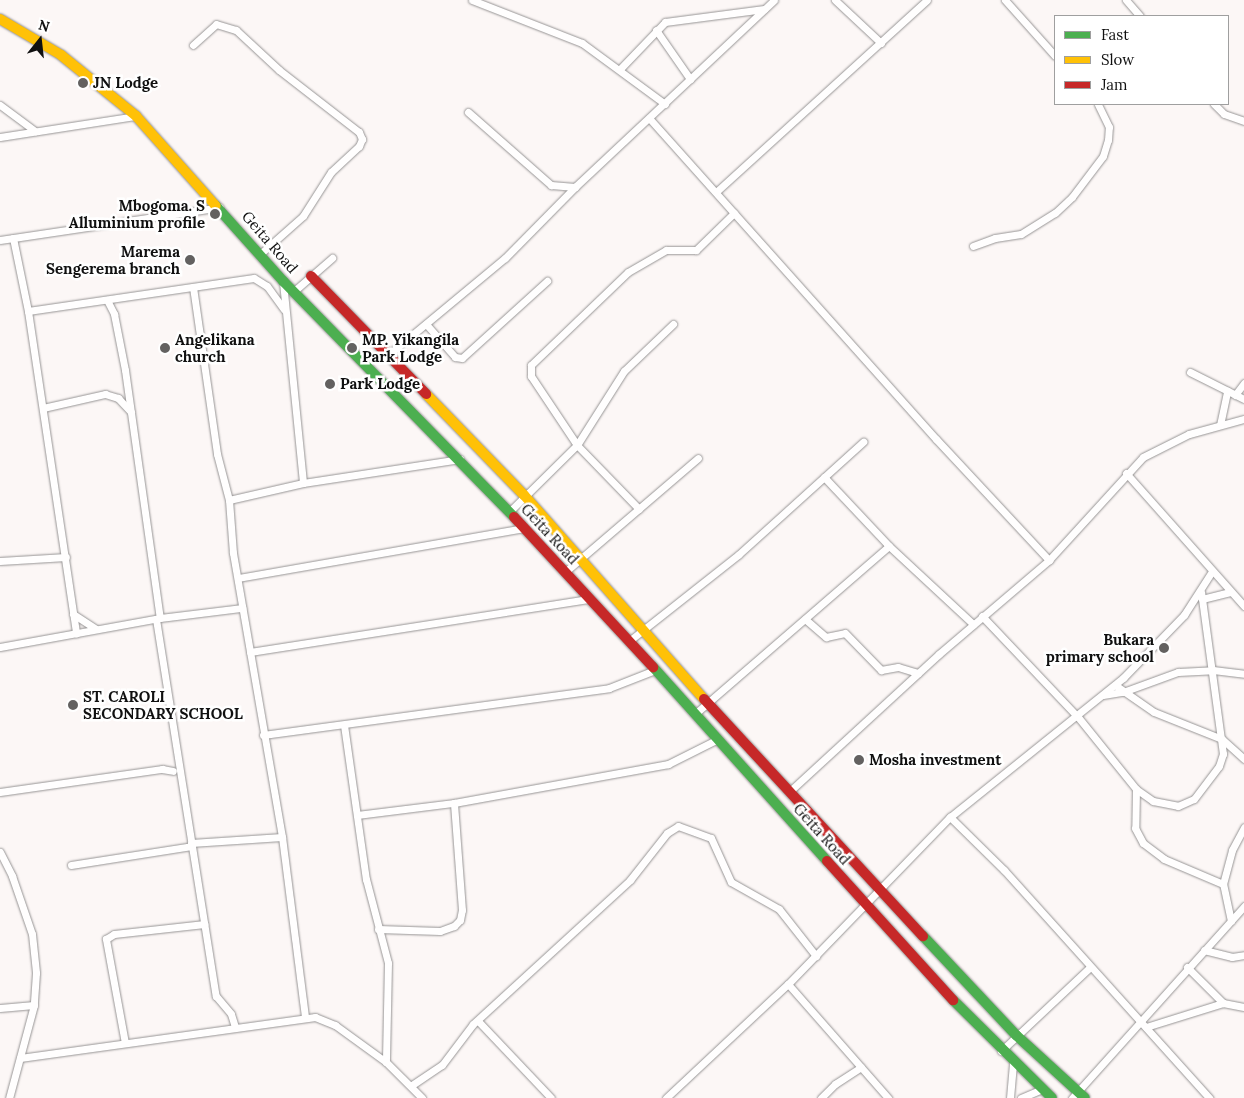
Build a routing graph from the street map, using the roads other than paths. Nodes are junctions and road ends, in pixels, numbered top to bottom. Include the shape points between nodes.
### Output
1 (472, 0) edge
2 (774, 0) edge
3 (835, 0) edge
4 (927, 0) edge
5 (1005, 0) edge
6 (1126, 0) edge
7 (764, 9) junction
8 (1139, 15) edge
9 (0, 19) edge
10 (656, 30) junction
11 (881, 43) junction
12 (193, 46) dead end
13 (1054, 55) edge
14 (620, 69) junction
15 (690, 79) junction
16 (665, 104) junction
17 (0, 105) edge
18 (1098, 105) edge
19 (1215, 105) edge
20 (468, 112) dead end
21 (136, 116) junction
22 (649, 118) junction
23 (1244, 121) edge
24 (35, 132) junction
25 (0, 137) edge
26 (575, 187) junction
27 (716, 192) junction
28 (220, 207) junction
29 (734, 213) junction
30 (13, 238) junction
31 (0, 240) edge
32 (973, 246) dead end
33 (260, 254) junction
34 (332, 258) dead end
35 (311, 276) junction
36 (283, 281) junction
37 (547, 281) dead end
38 (193, 288) junction
39 (294, 292) junction
40 (107, 300) junction
41 (284, 309) junction
42 (28, 311) junction
43 (426, 324) junction
44 (673, 324) dead end
45 (388, 355) junction
46 (1190, 372) dead end
47 (1244, 383) edge
48 (1227, 391) junction
49 (1235, 395) junction
50 (1244, 399) edge
51 (43, 408) junction
52 (132, 414) junction
53 (1244, 419) edge
54 (1220, 425) junction
55 (863, 442) dead end
56 (577, 445) junction
57 (698, 458) dead end
58 (460, 459) junction
59 (1126, 473) junction
60 (824, 477) junction
61 (303, 483) junction
62 (525, 496) junction
63 (229, 500) junction
64 (639, 509) junction
65 (509, 512) junction
66 (524, 528) junction
67 (889, 546) junction
68 (66, 557) junction
69 (581, 559) junction
70 (1049, 560) junction
71 (0, 561) edge
72 (565, 572) junction
73 (1211, 573) junction
74 (238, 578) junction
75 (1230, 592) junction
76 (1201, 595) junction
77 (590, 599) junction
78 (1244, 606) edge
79 (242, 608) junction
80 (73, 614) junction
81 (982, 616) junction
82 (158, 618) junction
83 (805, 619) junction
84 (973, 624) junction
85 (96, 629) junction
86 (643, 629) junction
87 (76, 633) junction
88 (628, 641) junction
89 (0, 647) edge
90 (250, 652) junction
91 (655, 670) junction
92 (1213, 670) junction
93 (918, 673) junction
94 (1244, 674) edge
95 (1115, 685) junction
96 (1123, 692) junction
97 (1103, 696) junction
98 (708, 703) junction
99 (696, 713) junction
100 (1078, 717) junction
101 (344, 725) junction
102 (263, 735) junction
103 (718, 739) junction
104 (1222, 739) junction
105 (1244, 759) edge
106 (173, 771) dead end
107 (1136, 788) junction
108 (790, 791) junction
109 (0, 792) edge
110 (454, 803) junction
111 (357, 815) junction
112 (950, 817) junction
113 (1244, 827) edge
114 (282, 837) junction
115 (191, 844) junction
116 (0, 852) edge
117 (71, 865) dead end
118 (1223, 884) junction
119 (881, 888) junction
120 (865, 905) junction
121 (1244, 906) edge
122 (1231, 921) junction
123 (204, 924) junction
124 (378, 928) junction
125 (1204, 950) junction
126 (1244, 955) edge
127 (816, 956) junction
128 (1090, 967) junction
129 (1188, 968) junction
130 (788, 984) junction
131 (1223, 1003) junction
132 (34, 1005) junction
133 (1244, 1007) edge
134 (0, 1008) edge
135 (305, 1017) junction
136 (1140, 1021) junction
137 (478, 1022) junction
138 (235, 1027) junction
139 (1146, 1027) junction
140 (1016, 1035) junction
141 (124, 1043) junction
142 (1001, 1051) junction
143 (20, 1058) junction
144 (386, 1062) junction
145 (1013, 1063) junction
146 (860, 1067) junction
147 (412, 1086) junction
148 (1042, 1089) junction
149 (1078, 1096) edge
150 (9, 1098) edge
151 (422, 1098) edge
152 (551, 1098) edge
153 (666, 1098) edge
154 (821, 1098) edge
155 (888, 1098) edge
156 (1010, 1098) edge
157 (1021, 1098) edge
158 (1052, 1098) edge
159 (1209, 1098) edge

1 - 14 street via 582,43
2 - 7 street
3 - 11 street
4 - 11 street
5 - 13 street
6 - 8 street
7 - 10 street via 665,22
7 - 15 street
9 - 21 main road, Geita Road via 61,55
10 - 14 street
10 - 15 street
11 - 27 street
12 - 33 street via 216,24 236,30 279,70 359,132 362,139 359,146 331,172 303,216
14 - 16 street
15 - 16 street
16 - 22 street
17 - 24 street
18 - 32 street via 1109,127 1108,140 1103,156 1072,197 1055,213 1021,234
19 - 23 street via 1224,114
20 - 26 street via 551,185
21 - 24 street
21 - 28 main road, Geita Road
22 - 26 street
22 - 27 street
24 - 25 street
26 - 43 street via 505,258
27 - 29 street
28 - 30 street
28 - 33 main road, Geita Road
29 - 56 street via 696,250 666,250 632,269 531,365 531,376
29 - 70 street via 936,440
30 - 31 street
30 - 42 street
33 - 36 main road, Geita Road
34 - 35 street
35 - 39 street
35 - 45 main road
36 - 39 main road, Geita Road
36 - 41 street
37 - 43 street via 462,358 455,357
38 - 40 street
38 - 41 street via 257,278
38 - 63 street via 217,454
39 - 58 main road, Geita Road
40 - 42 street
40 - 52 street via 114,314
41 - 61 street
42 - 51 street
43 - 45 street
44 - 56 street via 624,371
45 - 62 main road
46 - 48 street
47 - 49 street
48 - 49 street
48 - 54 street
49 - 50 street
51 - 52 street via 106,394 118,398
51 - 68 street
52 - 82 street
53 - 54 street
54 - 59 street via 1161,447 1143,457
55 - 60 street
56 - 62 street
56 - 64 street
57 - 64 street
58 - 61 street
58 - 65 main road, Geita Road
59 - 70 street via 1088,521
59 - 73 street
60 - 67 street
60 - 86 street via 738,555
61 - 63 street
62 - 65 street
62 - 69 main road
63 - 74 street
64 - 69 street
65 - 66 main road, Geita Road
66 - 72 main road, Geita Road
66 - 74 street
67 - 83 street
67 - 84 street
68 - 71 street
68 - 80 street
69 - 72 street
69 - 86 main road
70 - 81 street
72 - 77 main road, Geita Road
73 - 75 street
73 - 76 street
74 - 79 street
75 - 76 street
75 - 78 street
76 - 92 street
76 - 95 street
77 - 88 main road, Geita Road
77 - 90 street
79 - 82 street
79 - 90 street
80 - 85 street
80 - 87 street
81 - 84 street
81 - 100 street
82 - 85 street
82 - 115 street
83 - 93 street via 826,637 845,634 881,670 898,668
83 - 98 street
84 - 93 street
85 - 87 street
86 - 88 street
86 - 98 main road
87 - 89 street
88 - 91 main road, Geita Road
90 - 102 street
91 - 99 main road, Geita Road
91 - 101 street via 608,688
92 - 94 street
92 - 96 street via 1178,672
92 - 104 street
93 - 108 street
95 - 96 street
95 - 97 street
96 - 97 street
96 - 104 street via 1154,712
97 - 100 street
98 - 99 street
98 - 108 main road
99 - 103 main road, Geita Road
100 - 107 street
100 - 112 street via 1031,749
101 - 102 street
101 - 111 street
102 - 114 street
103 - 110 street via 674,762
103 - 120 main road, Geita Road
104 - 105 street
104 - 107 street via 1219,766 1188,805 1154,802
106 - 109 street via 162,769
107 - 118 street via 1135,828 1143,843 1164,859
108 - 119 main road
110 - 111 street
110 - 124 street via 462,910 460,920 440,931
111 - 124 street via 366,879
112 - 119 street
112 - 128 street via 1004,870
113 - 118 street via 1232,850
114 - 115 street
114 - 135 street
115 - 117 street
115 - 123 street
116 - 132 street via 32,934 36,973
118 - 122 street
119 - 120 street
119 - 140 main road
120 - 127 street
120 - 142 main road, Geita Road
121 - 122 street
122 - 125 street
123 - 138 street via 216,996 231,1014
123 - 141 street via 114,934 106,939
124 - 144 street via 389,980
125 - 126 street via 1232,957
125 - 129 street
127 - 130 street
127 - 137 street via 778,909 731,882 711,838 678,826 667,833 630,880
128 - 136 street
128 - 140 street
129 - 131 street
129 - 136 street
130 - 146 street
130 - 153 street
131 - 133 street
131 - 139 street
132 - 134 street
132 - 143 street
135 - 138 street
135 - 144 street via 335,1025
136 - 139 street
136 - 149 street
137 - 147 street via 437,1070
137 - 152 street
138 - 141 street
139 - 159 street
140 - 142 street
140 - 149 main road
141 - 143 street
142 - 145 main road, Geita Road
143 - 150 street
144 - 147 street
145 - 148 main road, Geita Road
145 - 156 street
146 - 154 street
146 - 155 street
147 - 151 street
148 - 157 street
148 - 158 main road, Geita Road

